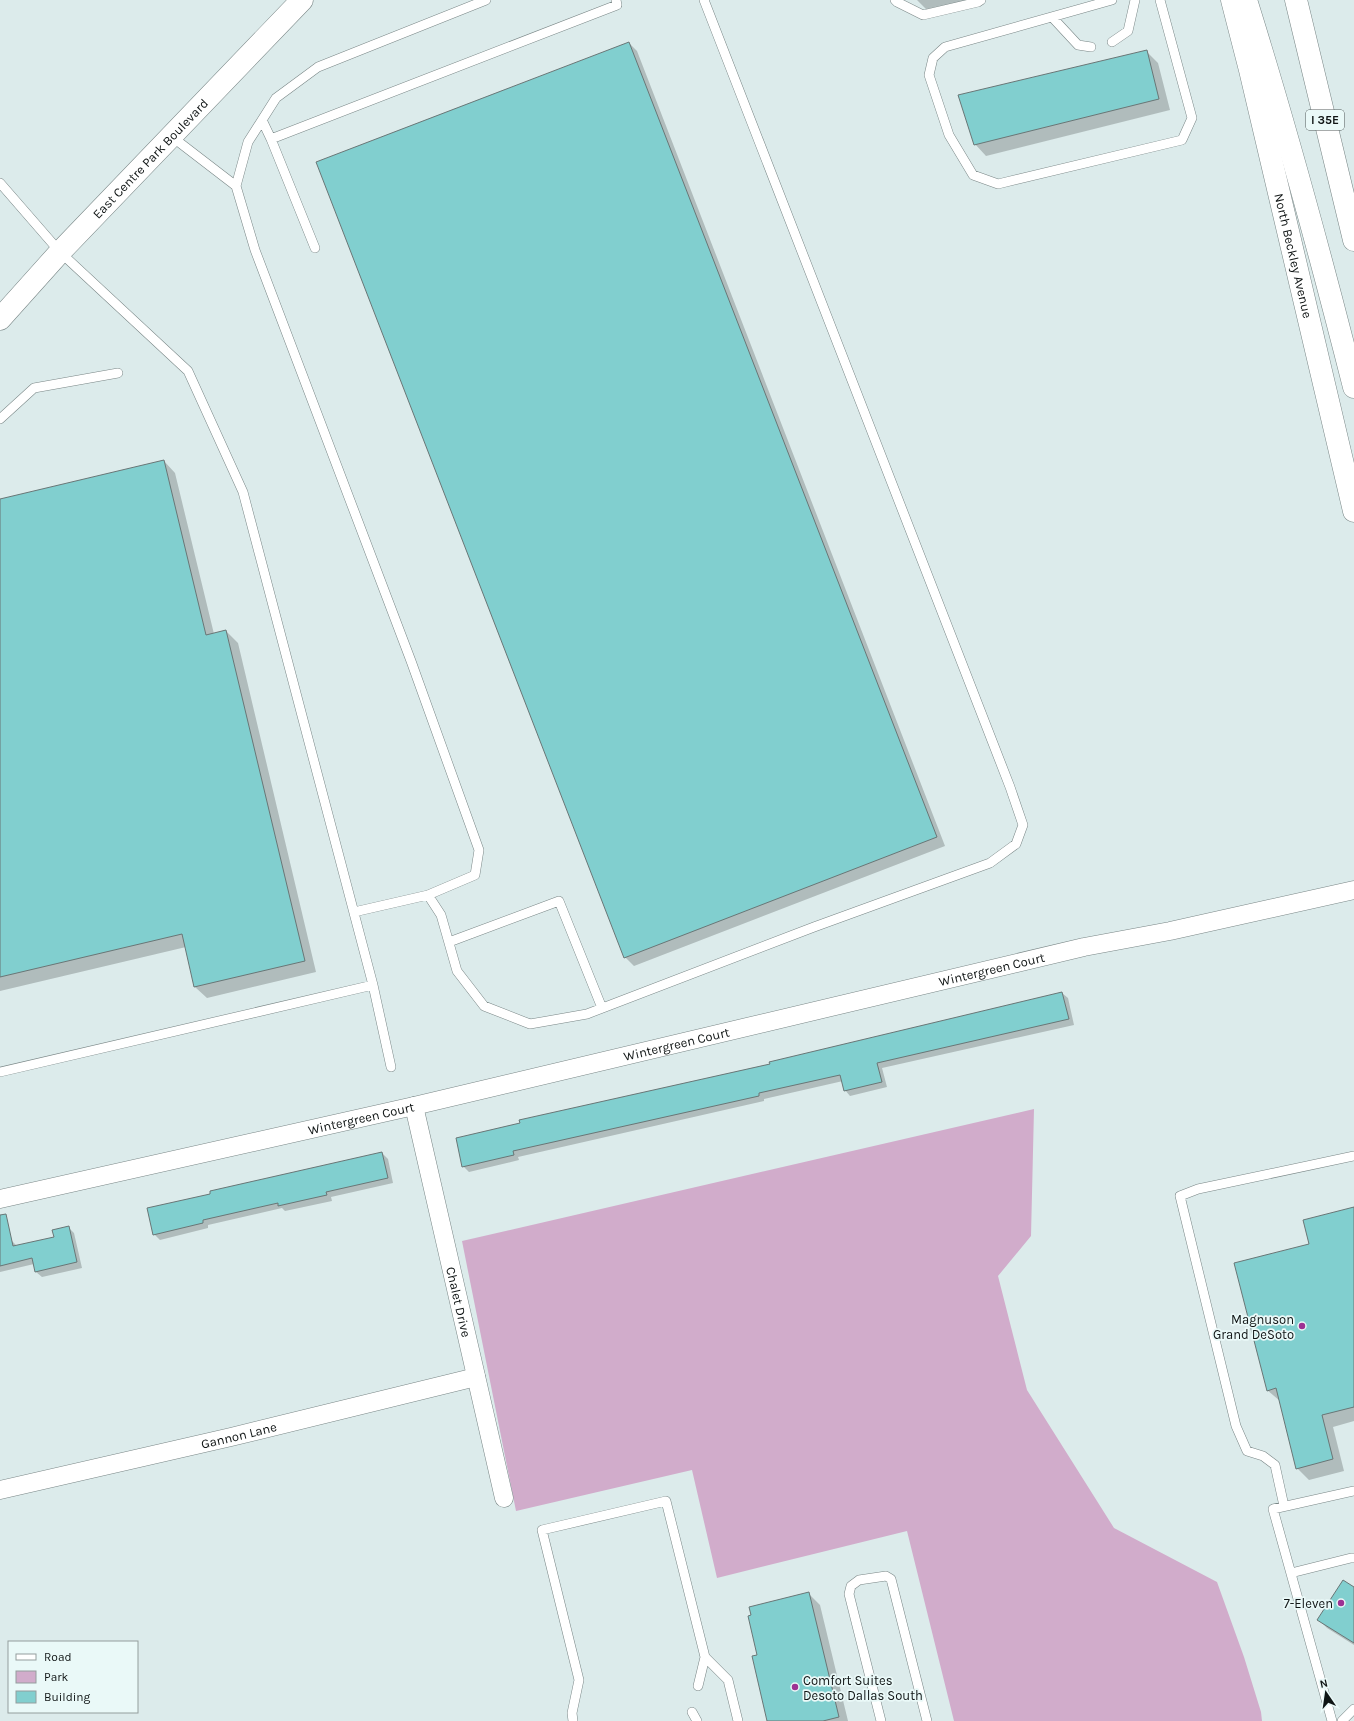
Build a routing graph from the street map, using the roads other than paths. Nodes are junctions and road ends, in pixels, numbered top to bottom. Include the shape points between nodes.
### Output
1 (302, 0) edge
2 (486, 0) edge
3 (616, 0) edge
4 (704, 0) edge
5 (895, 0) edge
6 (981, 0) edge
7 (1112, 0) edge
8 (1135, 0) edge
9 (1160, 0) edge
10 (1232, 0) edge
11 (1246, 0) edge
12 (1296, 0) edge
13 (1052, 17) junction
14 (1112, 42) dead end
15 (1091, 47) dead end
16 (262, 120) junction
17 (171, 136) junction
18 (271, 139) junction
19 (0, 183) edge
20 (236, 186) junction
21 (1354, 240) edge
22 (315, 248) dead end
23 (60, 252) junction
24 (0, 319) edge
25 (118, 373) dead end
26 (1354, 387) edge
27 (0, 419) edge
28 (1354, 511) edge
29 (1354, 890) edge
30 (428, 895) junction
31 (354, 912) junction
32 (449, 942) junction
33 (373, 985) junction
34 (602, 1008) junction
35 (391, 1067) dead end
36 (0, 1072) edge
37 (414, 1106) junction
38 (1354, 1156) edge
39 (0, 1199) edge
40 (476, 1377) junction
41 (0, 1490) edge
42 (1354, 1490) edge
43 (504, 1498) dead end
44 (1284, 1506) junction
45 (1354, 1558) edge
46 (1291, 1573) junction
47 (705, 1656) junction
48 (698, 1686) dead end
49 (1354, 1709) edge
50 (692, 1712) dead end
51 (573, 1721) edge
52 (697, 1721) edge
53 (738, 1721) edge
54 (881, 1721) edge
55 (927, 1721) edge
56 (1332, 1721) edge
57 (1342, 1721) edge

1 - 17 main road, East Centre Park Boulevard
2 - 16 lane via 318,67 276,98
3 - 18 lane via 617,5
4 - 34 lane via 1010,787 1022,825 1016,844 990,863
5 - 6 lane via 923,15
7 - 13 lane
8 - 14 lane via 1128,31
9 - 13 lane via 1192,118 1182,140 998,184 973,176 948,135 929,75 934,58 945,47
10 - 28 main road, North Beckley Avenue
11 - 26 main road via 1309,215
12 - 21 main road, I 35E
13 - 15 lane via 1078,45
16 - 18 lane
16 - 20 lane via 248,142
17 - 20 lane
17 - 23 main road, East Centre Park Boulevard
18 - 22 lane
19 - 23 lane
20 - 30 lane via 255,250 411,661 479,850 475,875
23 - 24 main road, East Centre Park Boulevard
23 - 31 lane via 188,371 240,485
25 - 27 lane via 34,388
29 - 37 street, Wintergreen Court via 1170,931 1084,947
30 - 31 lane
30 - 32 lane via 441,915
31 - 33 lane
32 - 34 lane via 457,971 484,1006 530,1024 586,1014
32 - 34 lane via 559,901
33 - 35 lane
33 - 36 lane
37 - 39 street, Wintergreen Court
37 - 40 street, Chalet Drive
38 - 44 lane via 1198,1189 1180,1196 1236,1426 1247,1451 1263,1456 1275,1465
40 - 41 street, Gannon Lane
40 - 43 street, Chalet Drive
42 - 44 lane
44 - 46 lane via 1273,1509
45 - 46 lane
46 - 56 lane
47 - 48 lane
47 - 51 lane via 666,1501 542,1530 579,1680 572,1713
47 - 53 lane via 728,1680
49 - 57 lane
50 - 52 lane
54 - 55 lane via 849,1594 851,1586 859,1580 886,1576 891,1580

